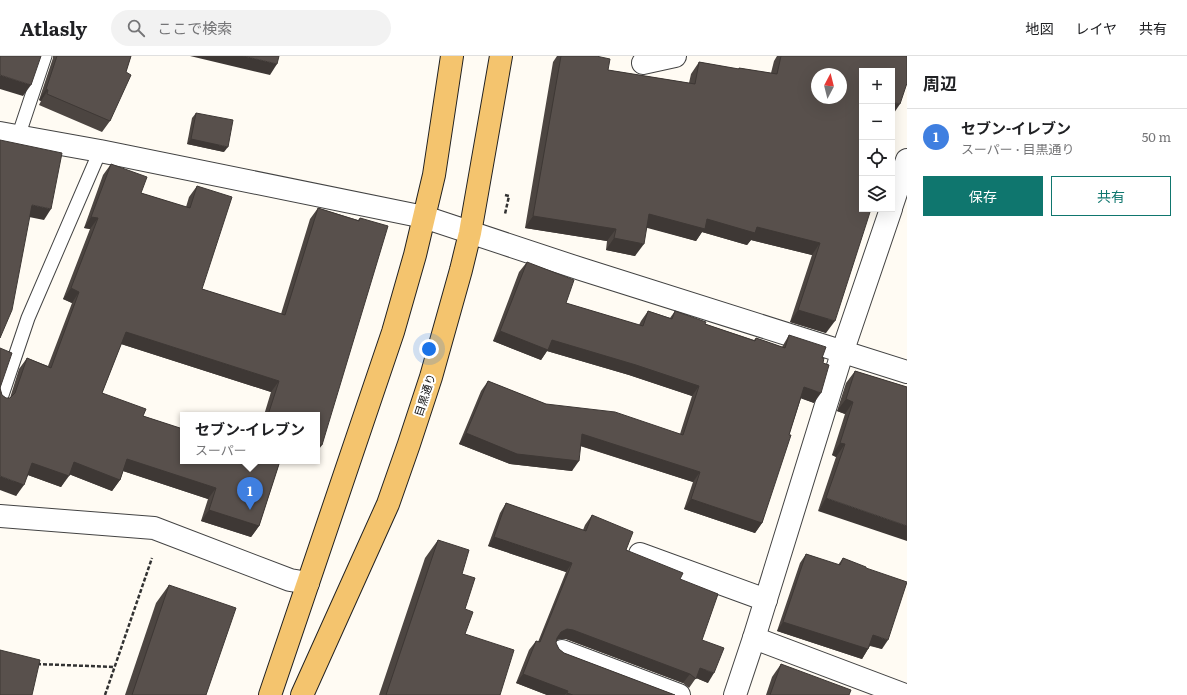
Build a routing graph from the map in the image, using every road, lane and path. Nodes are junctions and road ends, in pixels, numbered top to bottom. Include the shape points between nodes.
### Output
1 (45, 56) edge
2 (452, 56) edge
3 (501, 56) edge
4 (675, 56) edge
5 (643, 63) dead end
6 (9, 135) edge
7 (100, 151) junction
8 (907, 160) edge
9 (895, 196) edge
10 (890, 212) edge
11 (424, 217) junction
12 (470, 233) junction
13 (843, 350) junction
14 (907, 372) edge
15 (0, 401) edge
16 (0, 516) edge
17 (161, 531) junction
18 (640, 554) edge
19 (308, 583) junction
20 (766, 600) junction
21 (754, 638) junction
22 (562, 651) edge
23 (34, 664) edge
24 (114, 667) junction
25 (104, 695) edge
26 (270, 695) edge
27 (302, 695) edge
28 (679, 695) edge
29 (735, 695) edge
30 (905, 695) edge

1 - 6 lane
2 - 11 main road via 434,175
3 - 12 main road, 目黒通り
4 - 5 street
6 - 7 street
7 - 11 street
7 - 15 lane via 28,318
8 - 9 street
10 - 13 street
11 - 12 street
11 - 19 main road via 393,332
12 - 13 street
12 - 27 main road, 目黒通り via 431,377 390,496
13 - 14 street
13 - 20 street
16 - 17 street via 154,528
17 - 19 street via 290,580
17 - 24 path
18 - 20 street
19 - 26 main road
20 - 21 street
21 - 29 street
21 - 30 street
22 - 28 street
23 - 24 path
24 - 25 path

